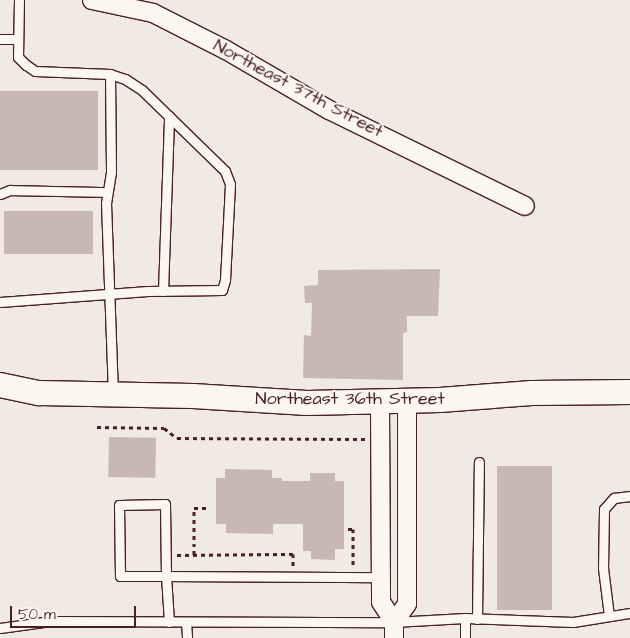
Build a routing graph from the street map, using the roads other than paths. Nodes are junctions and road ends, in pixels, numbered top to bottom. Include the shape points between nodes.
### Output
1 (19, 0) edge
2 (92, 0) edge
3 (0, 39) edge
4 (18, 39) junction
5 (110, 74) junction
6 (168, 116) junction
7 (107, 192) junction
8 (0, 194) edge
9 (525, 206) dead end
10 (163, 291) junction
11 (111, 294) junction
12 (0, 302) edge
13 (0, 385) edge
14 (630, 392) edge
15 (39, 393) junction
16 (112, 394) junction
17 (0, 401) edge
18 (407, 401) junction
19 (380, 402) junction
20 (478, 462) dead end
21 (630, 496) edge
22 (166, 576) junction
23 (381, 577) junction
24 (630, 613) edge
25 (609, 616) junction
26 (465, 618) junction
27 (477, 619) junction
28 (169, 622) junction
29 (186, 622) junction
30 (0, 628) edge
31 (394, 630) edge
32 (187, 638) edge
33 (466, 638) edge

1 - 4 lane
2 - 9 street, Northeast 37th Street via 153,13 226,50 329,110
3 - 4 lane
4 - 5 lane via 18,57 35,71
5 - 6 lane via 142,90
5 - 7 lane via 111,172
6 - 10 lane
6 - 10 lane via 225,172 230,184 222,290
7 - 8 lane via 10,190
7 - 11 lane
10 - 11 lane
11 - 12 lane
11 - 16 lane
13 - 15 main road, Northeast 36th Street
14 - 18 main road, Northeast 36th Street via 532,393
15 - 16 main road, Northeast 36th Street
15 - 17 main road, Northeast 36th Street
16 - 19 main road, Northeast 36th Street
18 - 19 main road, Northeast 36th Street
18 - 31 street via 408,604
19 - 23 street
20 - 27 lane
21 - 25 lane via 614,498 604,509 603,568
22 - 22 lane via 120,576 119,505 165,504
22 - 23 lane
22 - 28 lane
23 - 31 street via 381,602
24 - 25 lane
25 - 27 lane via 573,622
26 - 27 lane
26 - 31 lane
26 - 33 lane
28 - 29 lane
28 - 30 lane via 51,621
29 - 31 lane
29 - 32 lane

